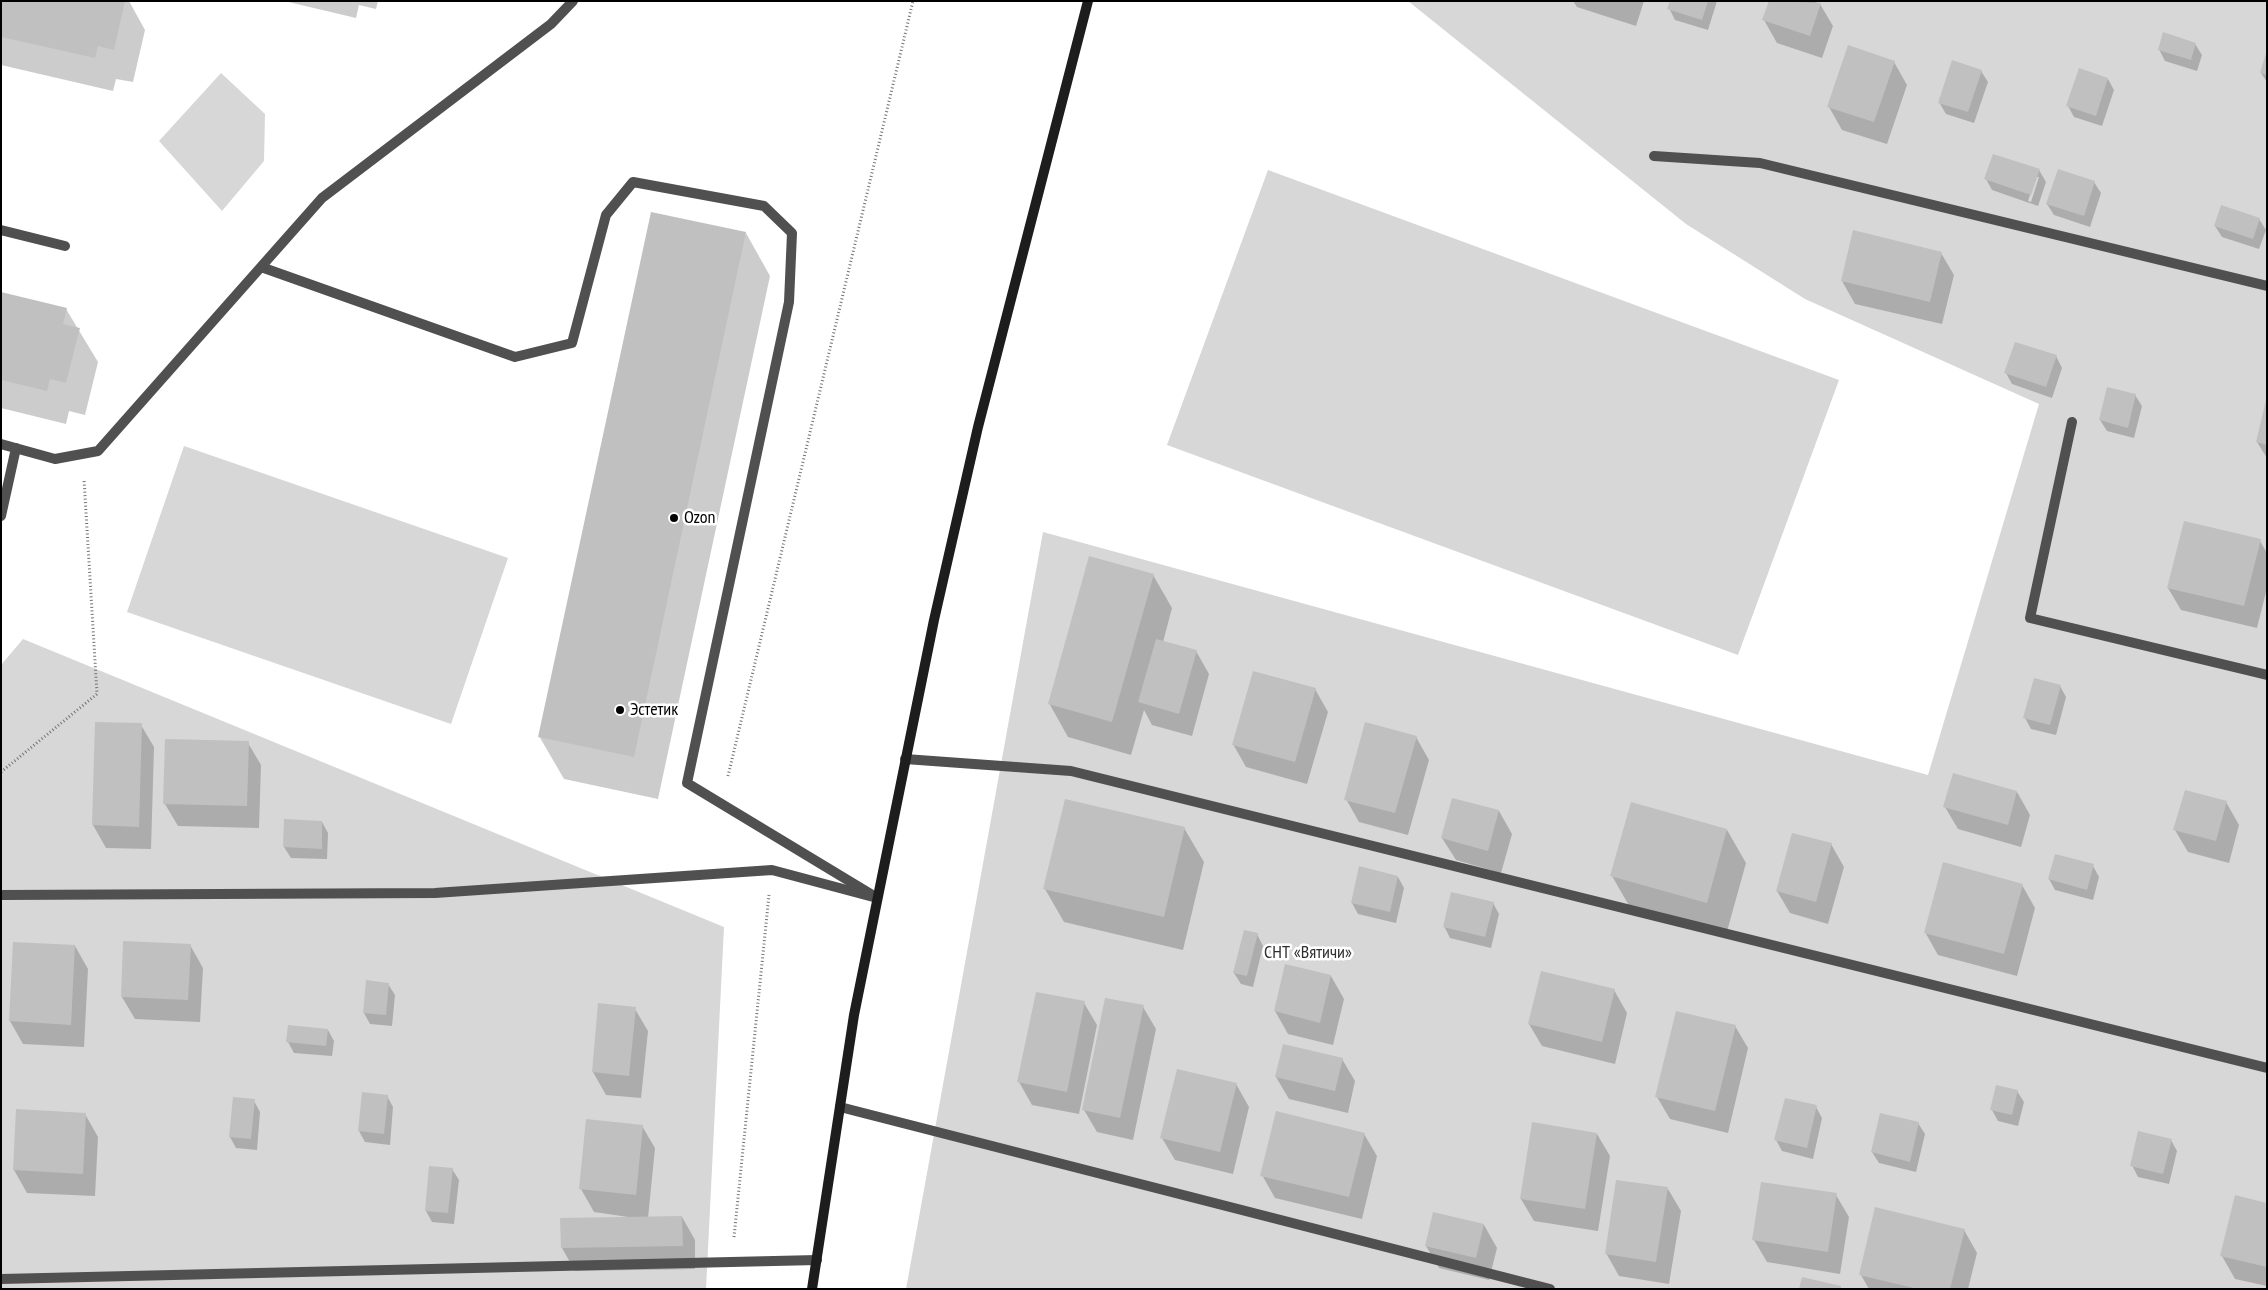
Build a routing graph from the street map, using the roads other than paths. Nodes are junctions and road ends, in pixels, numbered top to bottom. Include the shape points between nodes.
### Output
1 (573, 1) edge
2 (1088, 1) edge
3 (1654, 156) dead end
4 (1, 230) edge
5 (65, 246) dead end
6 (262, 267) junction
7 (2267, 286) edge
8 (2072, 422) dead end
9 (1, 444) edge
10 (16, 448) junction
11 (1, 516) edge
12 (2267, 675) edge
13 (905, 759) junction
14 (1, 895) edge
15 (877, 898) junction
16 (2267, 1068) edge
17 (840, 1107) junction
18 (817, 1260) junction
19 (1, 1279) edge
20 (812, 1289) edge
21 (1550, 1289) edge

1 - 6 street via 552,24 322,198
2 - 13 main road via 978,427
3 - 7 street via 1760,163
4 - 5 street
6 - 10 street via 98,451 55,459
6 - 15 street via 515,357 572,343 606,215 633,182 764,206 792,233 789,302 687,783
8 - 12 street via 2030,618
9 - 10 street
10 - 11 street
13 - 15 main road
13 - 16 street via 1071,771
14 - 15 street via 435,893 772,870
15 - 17 main road
17 - 18 main road
17 - 21 street
18 - 19 street
18 - 20 main road

